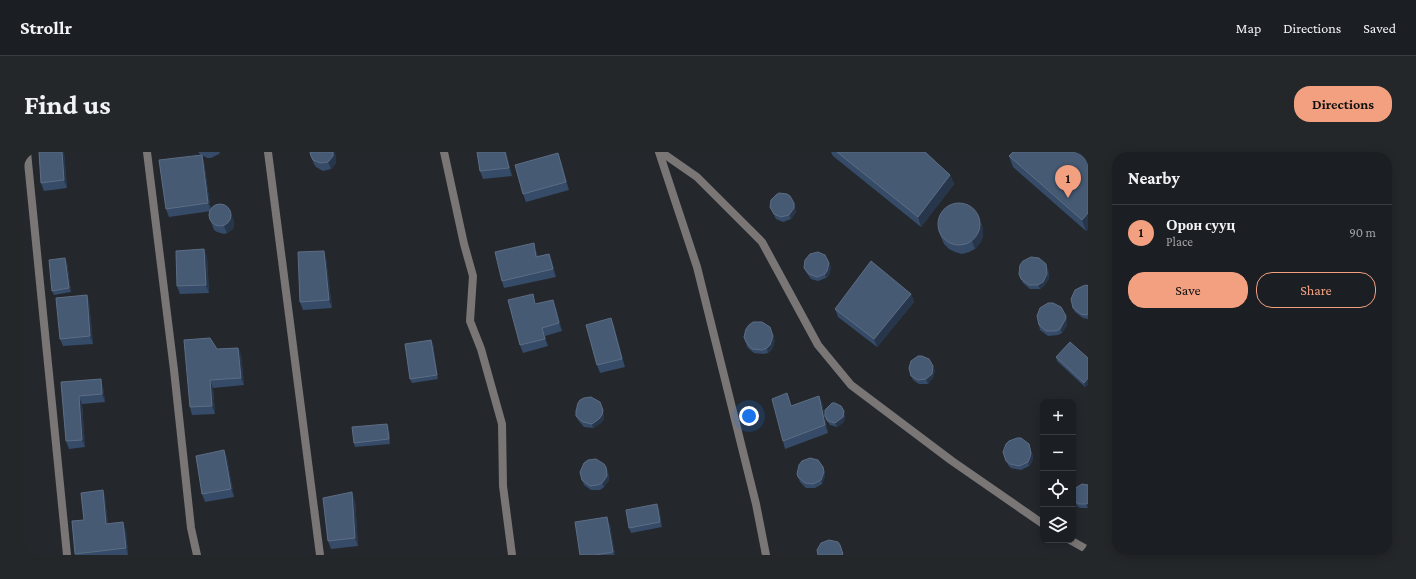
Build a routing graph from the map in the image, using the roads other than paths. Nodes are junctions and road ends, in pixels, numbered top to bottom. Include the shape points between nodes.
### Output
1 (27, 152) edge
2 (147, 152) edge
3 (268, 152) edge
4 (444, 152) edge
5 (660, 152) edge
6 (1040, 522) edge
7 (1075, 543) edge
8 (1088, 550) edge
9 (67, 555) edge
10 (197, 555) edge
11 (320, 555) edge
12 (512, 555) edge
13 (766, 555) edge

1 - 9 street
2 - 10 street via 191,528
3 - 11 street
4 - 12 street via 464,244 474,276 470,321 502,424 503,486
5 - 6 street via 697,178 762,242 818,345 851,385 952,461
5 - 13 street via 697,267 756,504
7 - 8 street

